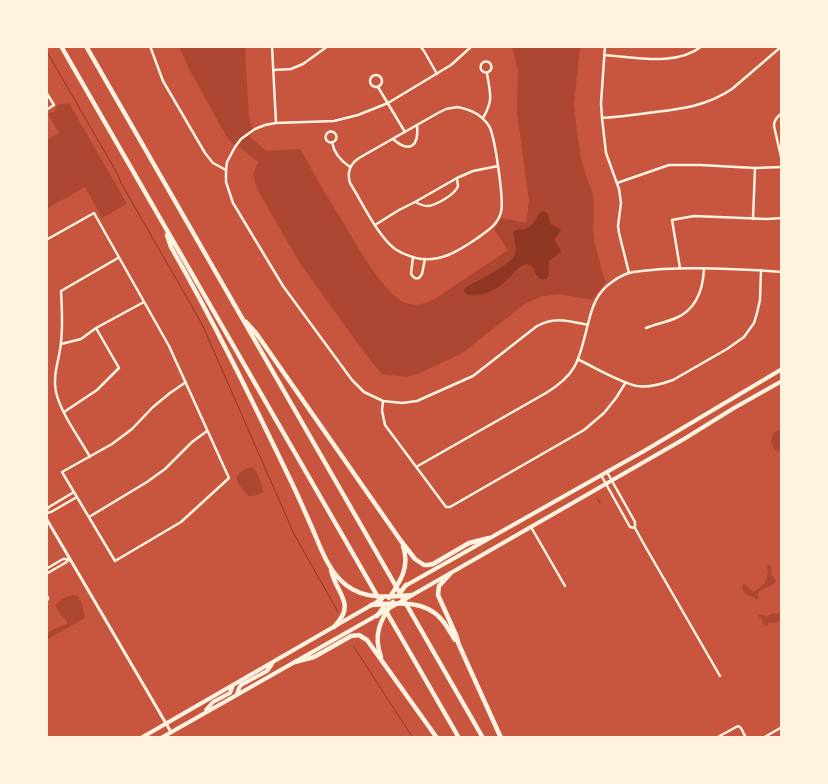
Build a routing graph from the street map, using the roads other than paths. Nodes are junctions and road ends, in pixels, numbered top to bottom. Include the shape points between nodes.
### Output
1 (61, 46) edge
2 (86, 46) edge
3 (150, 46) edge
4 (272, 46) edge
5 (328, 46) edge
6 (420, 46) edge
7 (472, 46) edge
8 (605, 46) edge
9 (702, 46) edge
10 (782, 46) edge
11 (604, 55) junction
12 (274, 70) junction
13 (487, 73) junction
14 (437, 74) junction
15 (378, 87) junction
16 (46, 92) edge
17 (388, 103) junction
18 (46, 110) edge
19 (782, 114) edge
20 (483, 118) junction
21 (602, 118) junction
22 (276, 123) junction
23 (417, 125) junction
24 (405, 132) junction
25 (392, 139) junction
26 (332, 142) junction
27 (782, 161) edge
28 (498, 166) junction
29 (782, 167) edge
30 (350, 168) junction
31 (755, 168) junction
32 (226, 170) junction
33 (457, 178) junction
34 (617, 183) junction
35 (416, 202) junction
36 (782, 218) edge
37 (753, 219) junction
38 (161, 220) junction
39 (375, 225) junction
40 (46, 240) edge
41 (412, 257) junction
42 (118, 258) junction
43 (425, 259) junction
44 (680, 268) junction
45 (704, 269) junction
46 (761, 270) junction
47 (782, 272) edge
48 (629, 273) junction
49 (144, 302) junction
50 (240, 315) junction
51 (588, 325) junction
52 (96, 328) junction
53 (646, 328) dead end
54 (61, 344) junction
55 (578, 360) junction
56 (782, 369) edge
57 (782, 380) edge
58 (186, 382) junction
59 (626, 382) junction
60 (383, 401) junction
61 (717, 407) junction
62 (64, 412) junction
63 (722, 415) junction
64 (207, 431) junction
65 (90, 457) junction
66 (416, 467) junction
67 (607, 472) junction
68 (600, 475) junction
69 (611, 480) junction
70 (606, 484) junction
71 (74, 492) junction
72 (77, 497) junction
73 (46, 512) edge
74 (89, 517) junction
75 (46, 518) edge
76 (531, 527) junction
77 (635, 528) junction
78 (489, 538) junction
79 (401, 541) junction
80 (70, 559) junction
81 (330, 566) junction
82 (46, 569) edge
83 (46, 574) edge
84 (450, 574) junction
85 (406, 585) joint
86 (565, 586) dead end
87 (46, 594) edge
88 (412, 595) junction
89 (391, 596) junction
90 (47, 600) edge
91 (399, 603) junction
92 (385, 604) junction
93 (392, 604) junction
94 (371, 605) junction
95 (388, 609) junction
96 (377, 616) junction
97 (334, 626) junction
98 (459, 645) junction
99 (276, 660) junction
100 (295, 662) junction
101 (384, 663) junction
102 (720, 676) dead end
103 (233, 685) junction
104 (237, 694) junction
105 (204, 713) junction
106 (166, 724) junction
107 (782, 727) edge
108 (171, 732) junction
109 (141, 738) edge
110 (161, 738) edge
111 (437, 738) edge
112 (458, 738) edge
113 (482, 738) edge
114 (501, 738) edge
115 (716, 738) edge
116 (746, 738) edge
117 (764, 738) edge

1 - 38 highway
2 - 50 highway
3 - 32 street via 163,81 205,152 213,163
4 - 12 street
5 - 12 street via 303,64
6 - 14 street
7 - 14 street
8 - 11 street
9 - 11 street via 687,55 670,59
10 - 21 street via 724,94 702,104
11 - 21 street
12 - 22 street
13 - 13 street via 491,63 482,63 482,71
13 - 20 street via 490,104
14 - 17 street
15 - 15 street via 381,79 373,76 370,84
15 - 17 street
16 - 18 street via 54,105
17 - 22 street via 358,116 334,121
17 - 24 street
19 - 27 street via 776,118 774,126
20 - 23 street via 457,107 446,109
20 - 28 street via 494,137
21 - 34 street via 606,153
22 - 32 street via 255,129 240,139
23 - 24 street
23 - 25 street via 418,138 410,146 404,147
24 - 25 street
25 - 30 street via 354,161
26 - 26 street via 336,135 330,131 325,138
26 - 30 street via 336,154
28 - 33 street
28 - 43 street via 502,202 501,213 494,226 457,252 446,257
29 - 31 street
30 - 39 street via 350,183
31 - 34 street via 669,165
31 - 37 street
32 - 60 street via 233,203 283,286 358,387
33 - 35 street
33 - 35 street via 457,189 445,199 427,206
34 - 48 street via 621,203 618,226
35 - 39 street
36 - 37 street
37 - 44 street via 694,216 672,220
38 - 81 highway via 172,248 265,426
38 - 112 highway
39 - 41 street via 392,246
40 - 42 street via 94,213
41 - 43 street
41 - 43 street via 411,274 416,279 422,274
42 - 49 street
42 - 54 street via 60,291
44 - 45 street
44 - 48 street
45 - 46 street
45 - 53 street via 702,286 693,306 677,318
46 - 47 street
46 - 59 street via 757,313 744,337 663,384 638,386
48 - 51 street via 611,282 597,296
49 - 52 street
49 - 58 street
50 - 79 highway via 256,333
50 - 113 highway
51 - 55 street
51 - 60 street via 561,320 544,322 465,380 417,401
52 - 54 street via 81,339
52 - 62 street via 119,368 97,390
54 - 62 street via 55,377 56,392
55 - 59 street
55 - 66 street via 572,372 556,387
56 - 61 main road
57 - 63 main road
58 - 64 street
58 - 65 street via 170,392 132,429
59 - 66 street via 604,413 584,430 450,507 446,507
60 - 66 street via 385,425
61 - 63 main road
61 - 67 main road
62 - 65 street
63 - 69 main road
64 - 74 street via 165,469
64 - 74 street via 229,478 181,522 115,561
65 - 71 street via 62,472
67 - 68 main road
67 - 69 street
68 - 70 street
68 - 78 main road
69 - 70 main road
69 - 77 street via 635,522
70 - 76 main road
70 - 77 street via 630,527
71 - 72 street
71 - 73 street
72 - 73 street
72 - 74 street
75 - 80 street
76 - 84 main road
76 - 86 street
77 - 102 street
78 - 79 highway via 469,543 428,565 415,559
78 - 85 main road
79 - 89 highway via 405,569
80 - 82 street
80 - 83 street
80 - 106 street
81 - 89 highway via 353,590
81 - 97 highway via 345,605 342,617
84 - 88 main road
84 - 98 highway via 439,586 438,595
85 - 89 highway
87 - 90 street
88 - 89 highway
88 - 91 main road
89 - 92 highway
89 - 93 highway
89 - 94 main road
91 - 93 highway
91 - 95 main road
91 - 98 highway via 430,610 442,620
92 - 93 highway
92 - 94 highway
92 - 96 highway
93 - 95 highway
94 - 97 main road
95 - 96 main road
95 - 101 highway via 378,631 377,643
96 - 100 main road
97 - 99 main road
98 - 114 highway
99 - 103 main road
99 - 104 main road via 267,670 241,685
100 - 101 highway via 314,657 355,635 367,640
100 - 104 main road
101 - 111 highway
103 - 105 main road via 230,693 213,702
103 - 106 main road
104 - 105 main road
105 - 108 main road
106 - 108 street
106 - 109 main road
107 - 117 street
108 - 110 main road
115 - 116 street via 738,726

